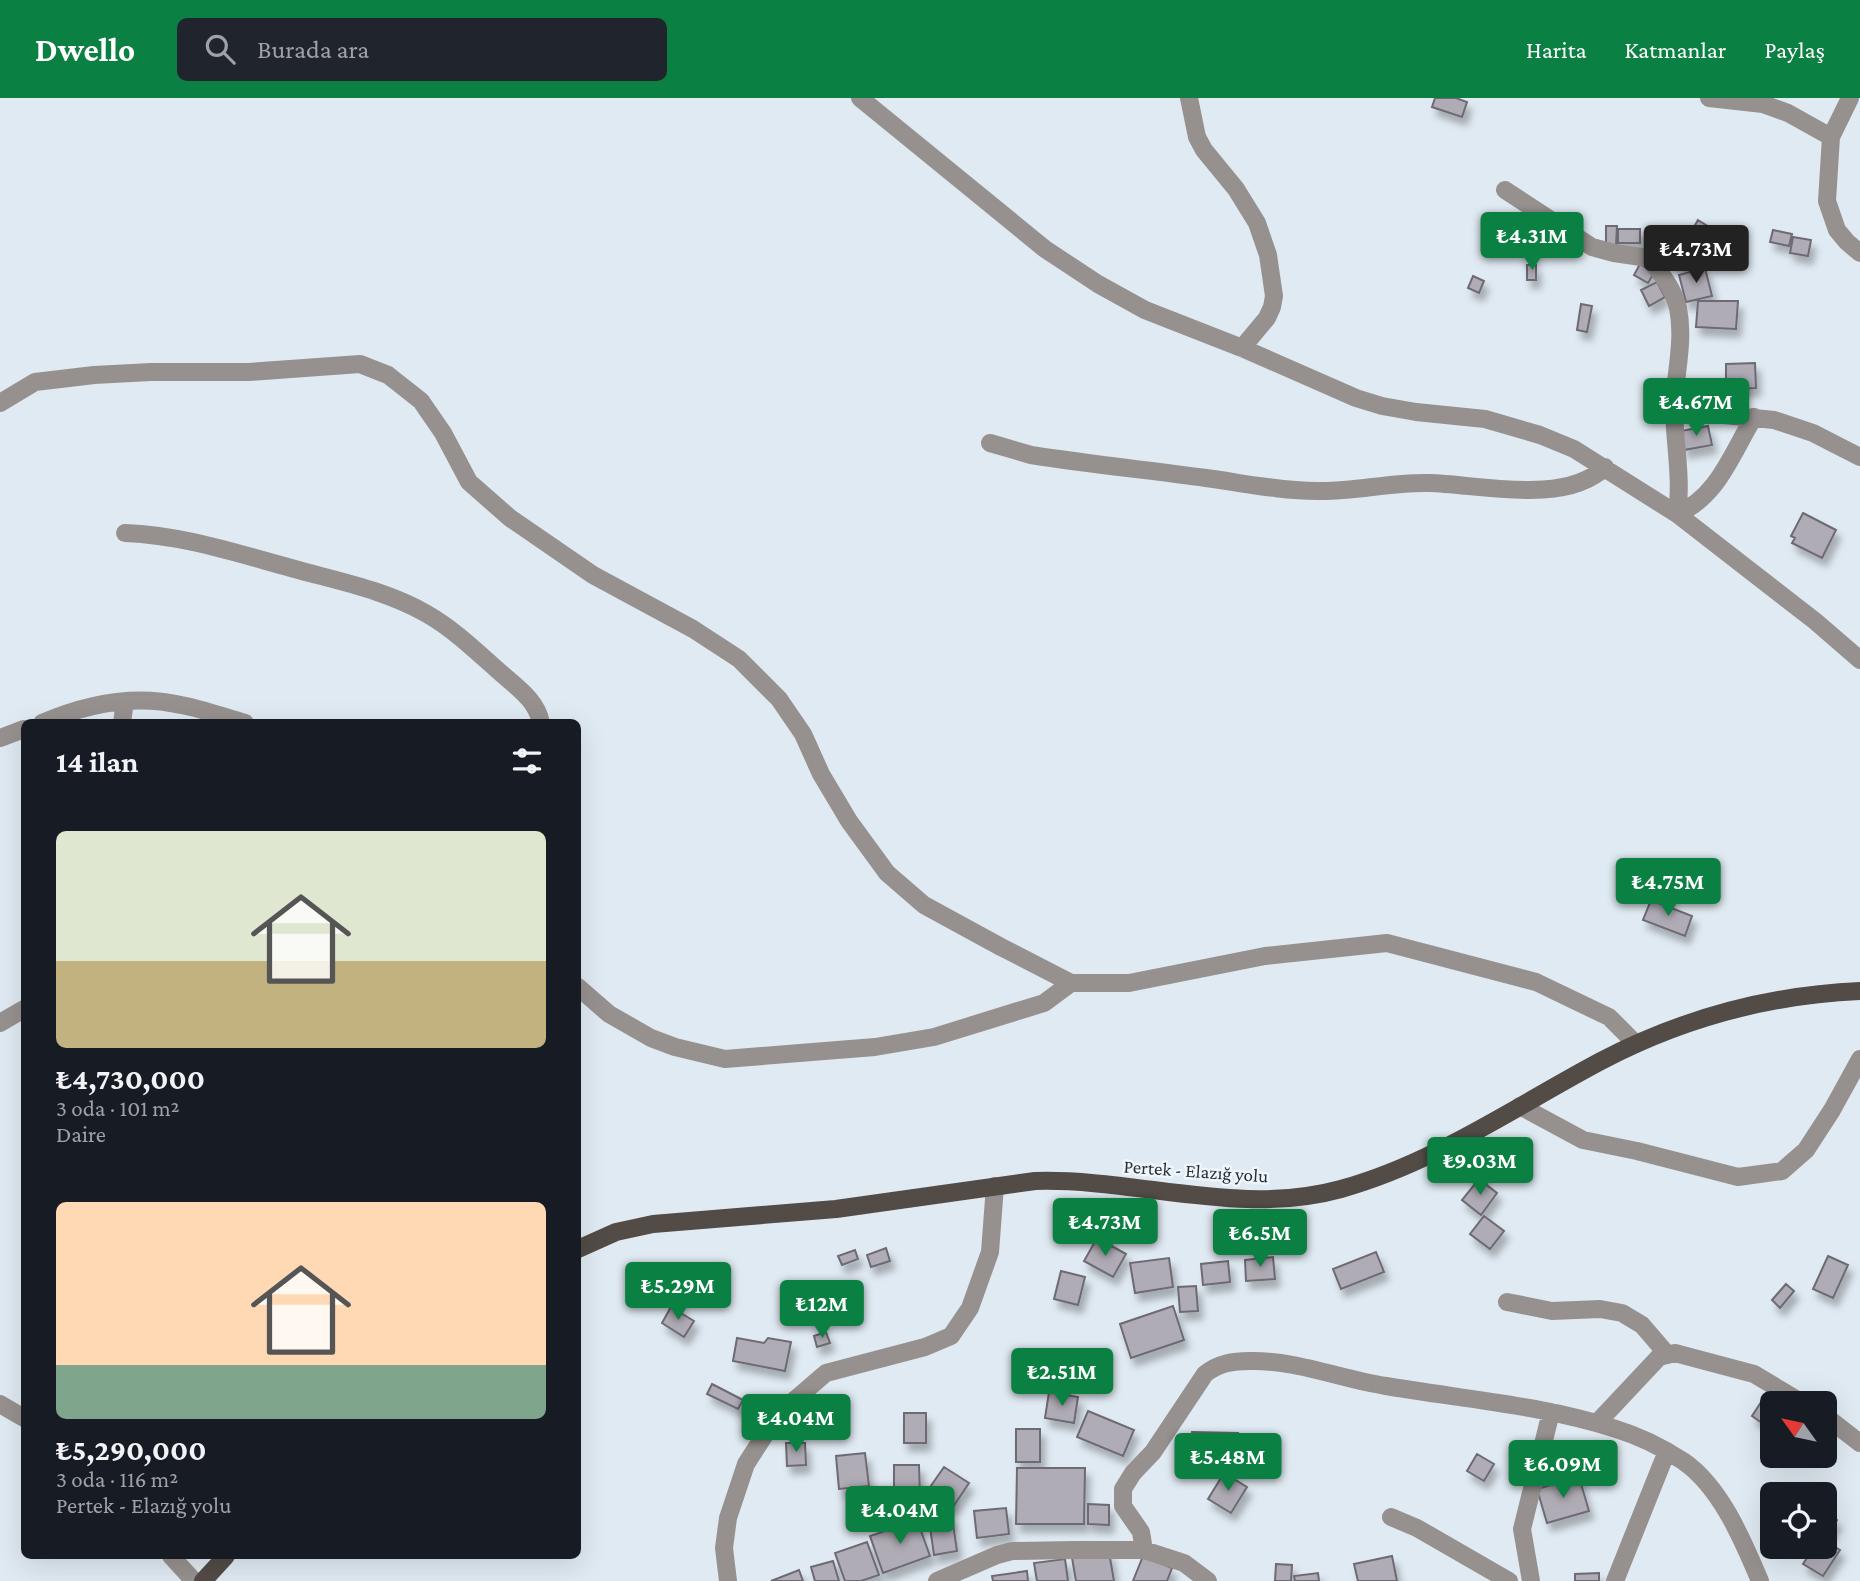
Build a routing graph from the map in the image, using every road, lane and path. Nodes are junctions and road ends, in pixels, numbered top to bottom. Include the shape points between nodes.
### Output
1 (860, 98) edge
2 (1189, 98) edge
3 (1709, 98) edge
4 (1850, 98) edge
5 (1831, 138) junction
6 (1506, 190) dead end
7 (1860, 253) edge
8 (1242, 348) junction
9 (0, 404) edge
10 (1674, 410) junction
11 (1754, 417) junction
12 (990, 443) dead end
13 (1860, 457) edge
14 (1605, 467) junction
15 (1677, 514) junction
16 (125, 533) dead end
17 (1860, 660) edge
18 (125, 701) junction
19 (51, 719) edge
20 (123, 719) edge
21 (232, 719) edge
22 (540, 719) edge
23 (21, 730) edge
24 (0, 738) edge
25 (1071, 983) junction
26 (581, 990) edge
27 (1860, 991) edge
28 (21, 1011) edge
29 (0, 1023) edge
30 (1636, 1044) junction
31 (1860, 1059) edge
32 (1520, 1106) junction
33 (995, 1186) junction
34 (581, 1248) edge
35 (1507, 1302) dead end
36 (1666, 1353) junction
37 (1782, 1391) edge
38 (0, 1404) edge
39 (1551, 1412) junction
40 (21, 1416) edge
41 (1597, 1423) junction
42 (1838, 1426) edge
43 (1860, 1443) edge
44 (1667, 1451) junction
45 (1391, 1517) dead end
46 (1144, 1550) junction
47 (174, 1559) edge
48 (223, 1559) edge
49 (194, 1581) edge
50 (202, 1581) edge
51 (728, 1581) edge
52 (937, 1581) edge
53 (1208, 1581) edge
54 (1509, 1581) edge
55 (1531, 1581) edge
56 (1615, 1581) edge
57 (1760, 1581) edge

1 - 8 street via 994,210 1098,284 1145,310
2 - 8 street via 1197,137 1257,223 1268,255 1272,307
3 - 5 street via 1763,104
4 - 5 street
5 - 7 street via 1830,216 1836,230
6 - 10 street via 1592,247 1648,258 1666,278 1678,309 1680,366
8 - 14 street via 1356,398 1416,412 1485,419 1540,435
9 - 25 street via 35,383 94,375 360,364 388,375 421,401 469,482 510,517 593,575 739,659 779,699 849,821 887,873 924,905
10 - 11 street
10 - 15 street via 1680,495
11 - 13 street via 1813,433
11 - 15 street via 1713,488 1700,502
12 - 14 street via 1043,457 1294,491 1410,483 1531,490 1585,481
14 - 15 street
15 - 17 street
16 - 22 street via 184,540 408,604 466,642 531,701
18 - 19 street via 72,710
18 - 20 street
18 - 21 street via 181,704
23 - 24 street
25 - 26 street via 1044,1003 934,1037 875,1047 725,1059 652,1038 610,1014
25 - 30 street via 1129,982 1265,956 1387,943 1536,982 1609,1017
27 - 30 main road, Pertek - Elazığ yolu via 1737,1009
28 - 29 street
30 - 32 main road, Pertek - Elazığ yolu
31 - 32 street via 1806,1150 1782,1171 1738,1177 1583,1140
32 - 33 main road, Pertek - Elazığ yolu via 1384,1176 1300,1197 1217,1198 1068,1180
33 - 34 main road, Pertek - Elazığ yolu via 836,1209 653,1224
33 - 51 street via 990,1252 970,1308 951,1336 826,1374 766,1433 746,1464 728,1518 724,1548
35 - 36 street via 1552,1311 1622,1313 1642,1325
36 - 37 street via 1754,1374
36 - 41 street
38 - 40 street
39 - 41 street
39 - 46 street via 1385,1386 1291,1364 1224,1363 1205,1374 1123,1489 1123,1506 1141,1532
39 - 55 street via 1522,1529
41 - 44 street
42 - 43 street
44 - 56 street
44 - 57 street via 1705,1481 1740,1533
45 - 54 street
46 - 52 street via 1012,1551
46 - 53 street via 1184,1563
47 - 49 street
48 - 50 main road

